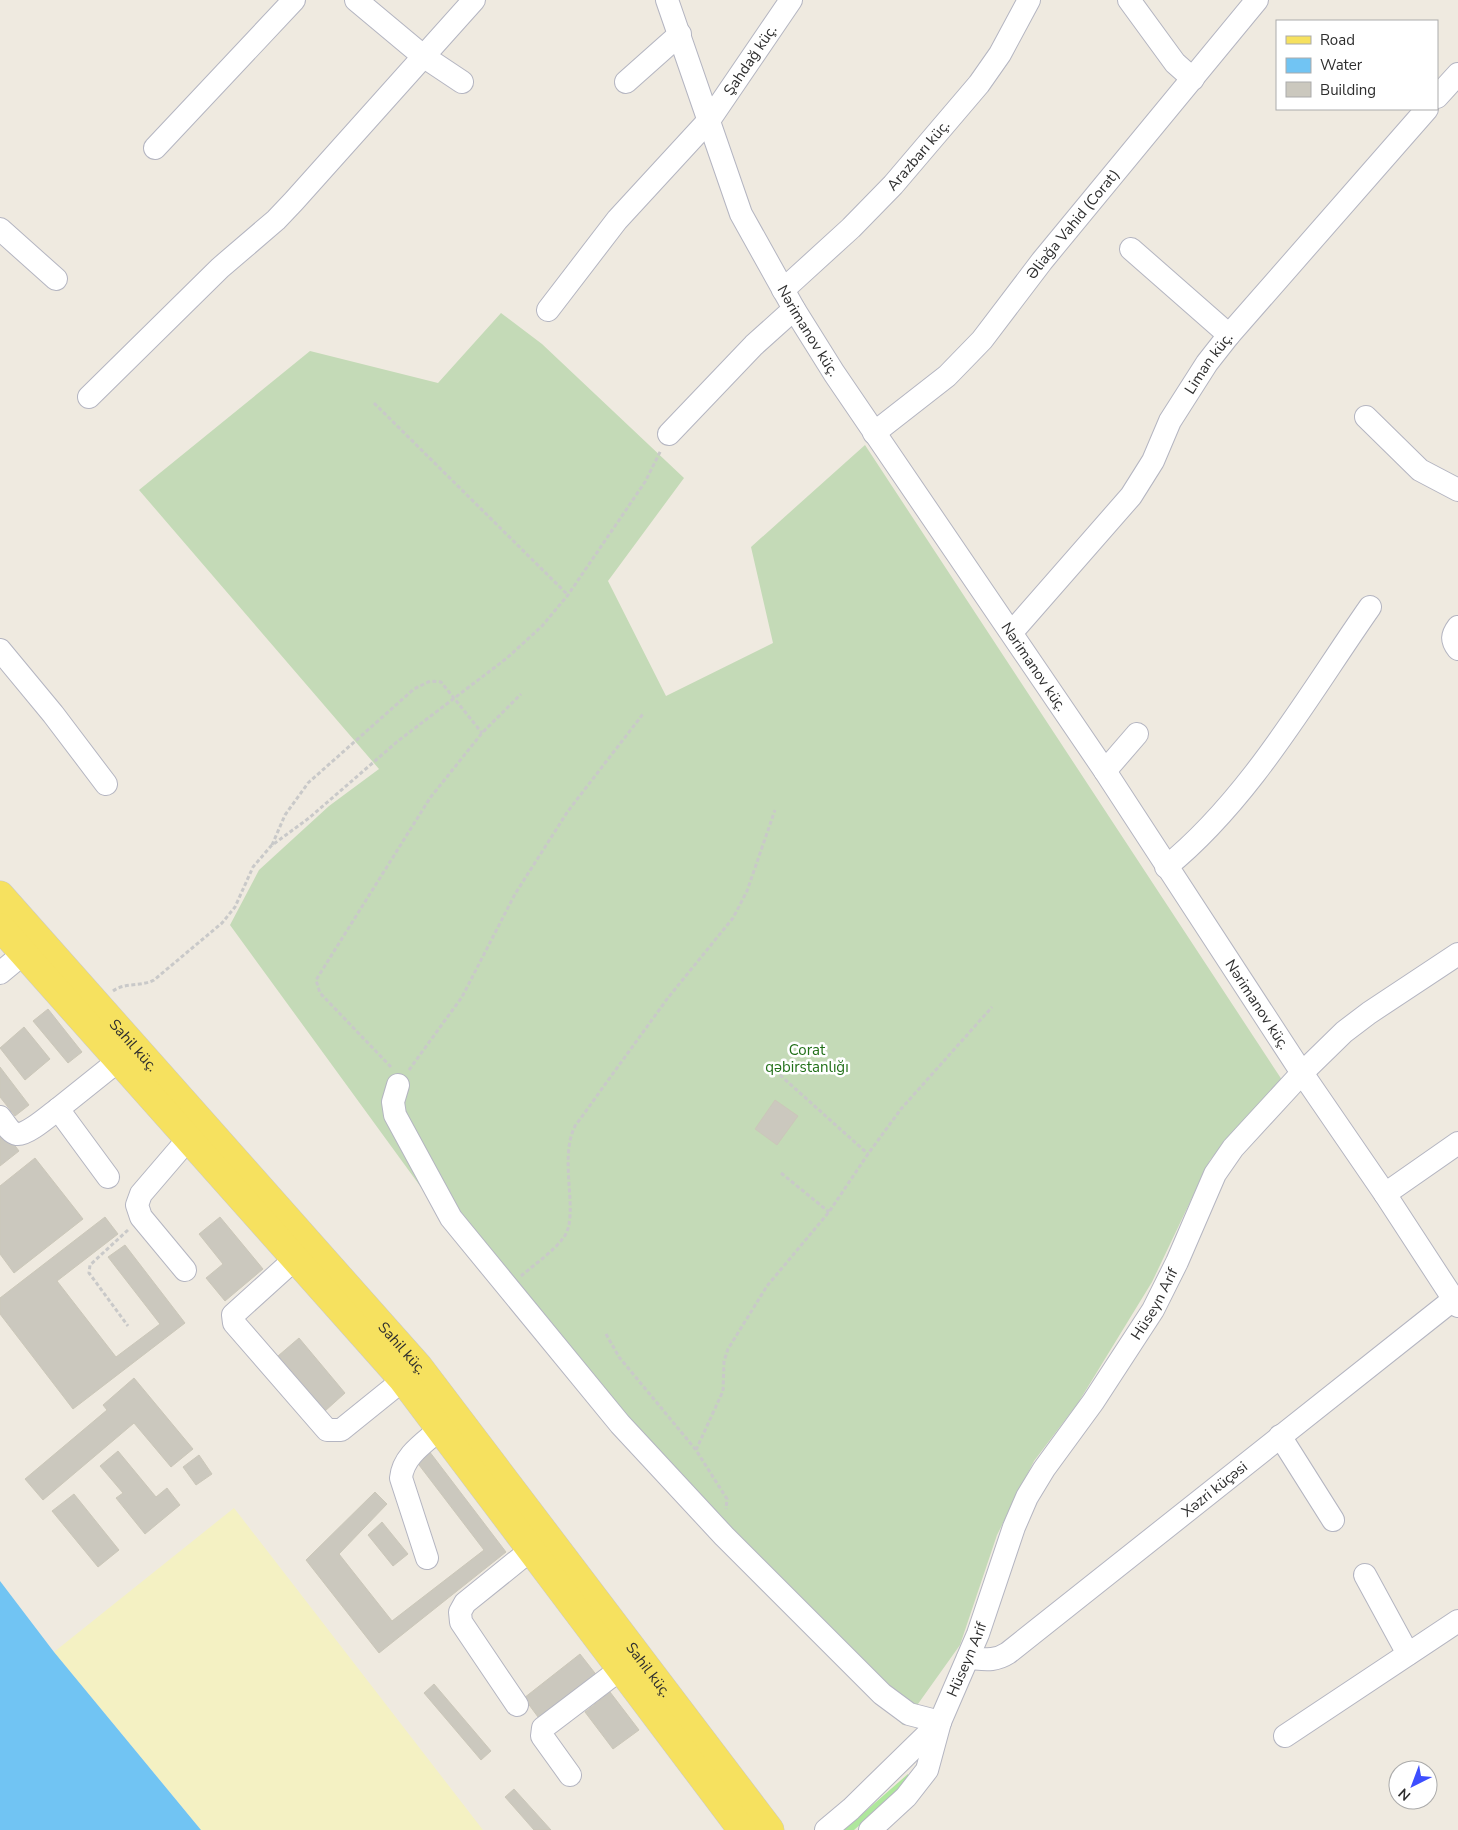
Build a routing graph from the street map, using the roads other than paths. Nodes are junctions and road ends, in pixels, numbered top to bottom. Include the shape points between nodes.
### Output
1 (294, 0) edge
2 (356, 0) edge
3 (474, 0) edge
4 (667, 0) edge
5 (791, 0) edge
6 (1029, 0) edge
7 (1129, 0) edge
8 (1257, 0) edge
9 (680, 34) junction
10 (423, 56) junction
11 (1458, 74) edge
12 (1192, 79) junction
13 (462, 82) dead end
14 (626, 82) dead end
15 (1438, 96) edge
16 (1426, 110) edge
17 (710, 119) junction
18 (155, 148) dead end
19 (0, 229) edge
20 (1131, 249) dead end
21 (56, 279) dead end
22 (789, 300) junction
23 (548, 310) dead end
24 (1228, 335) junction
25 (89, 397) dead end
26 (1366, 417) dead end
27 (874, 433) junction
28 (670, 434) road end
29 (1458, 490) edge
30 (1370, 607) dead end
31 (1458, 627) edge
32 (1012, 632) junction
33 (1458, 649) edge
34 (0, 650) edge
35 (1136, 734) dead end
36 (1105, 771) junction
37 (106, 784) dead end
38 (1166, 867) junction
39 (0, 895) edge
40 (0, 927) edge
41 (23, 954) junction
42 (1458, 954) edge
43 (0, 973) edge
44 (118, 1060) junction
45 (1302, 1073) junction
46 (398, 1084) road end
47 (58, 1109) junction
48 (0, 1117) edge
49 (189, 1138) junction
50 (1458, 1143) edge
51 (108, 1177) dead end
52 (1385, 1194) junction
53 (296, 1258) junction
54 (185, 1270) dead end
55 (1456, 1302) edge
56 (403, 1380) junction
57 (440, 1428) junction
58 (1280, 1436) junction
59 (1333, 1520) dead end
60 (532, 1549) junction
61 (427, 1558) dead end
62 (1365, 1575) dead end
63 (1458, 1621) edge
64 (1408, 1654) junction
65 (968, 1658) junction
66 (622, 1668) junction
67 (517, 1705) dead end
68 (940, 1722) junction
69 (1285, 1736) dead end
70 (570, 1775) dead end
71 (742, 1830) edge
72 (770, 1830) edge
73 (826, 1830) edge
74 (870, 1830) edge

1 - 18 street
2 - 10 street
3 - 10 street
4 - 9 street, Nərimanov küç.
5 - 17 street, Şahdağ küç.
6 - 22 street, Arazbarı küç. via 1000,54 979,84
7 - 12 street via 1175,63
8 - 12 street, Əliağa Vahid (Corat)
9 - 14 street
9 - 17 street, Nərimanov küç.
10 - 13 street
10 - 25 street via 294,201 220,268
11 - 15 street
12 - 27 street, Əliağa Vahid (Corat) via 1042,261 982,340 947,376
16 - 24 street, Liman küç.
17 - 22 street, Nərimanov küç. via 741,214
17 - 23 street, Şahdağ küç. via 617,220
19 - 21 street
20 - 24 street
22 - 27 street, Nərimanov küç.
22 - 28 street, Arazbarı küç. via 754,345
24 - 32 street, Liman küç. via 1176,413 1153,461 1131,496
26 - 29 street via 1420,470
27 - 32 street, Nərimanov küç.
30 - 38 street via 1252,777 1214,823
31 - 33 street via 1452,636
32 - 36 street, Nərimanov küç.
34 - 37 street
35 - 36 street
36 - 38 street, Nərimanov küç.
38 - 45 street, Nərimanov küç.
39 - 72 main road, Sahil küç. via 419,1367
40 - 41 main road, Sahil küç.
41 - 43 street
41 - 44 main road, Sahil küç.
42 - 45 street, Hüseyn Arif via 1344,1032
44 - 47 street
44 - 49 main road, Sahil küç.
45 - 52 street, Nərimanov küç.
45 - 65 street, Hüseyn Arif via 1233,1148 1215,1174 1154,1310 1028,1497
46 - 68 street via 393,1102 395,1115 451,1218 620,1424 724,1536 895,1705 909,1714
47 - 48 street via 24,1133 11,1131
47 - 51 street
49 - 53 main road, Sahil küç.
49 - 54 street via 141,1194 137,1205 141,1217
50 - 52 street
52 - 55 street, Nərimanov küç.
53 - 56 main road, Sahil küç.
53 - 56 street via 233,1315 234,1323 327,1430 341,1430
55 - 58 street, Xəzri küçəsi
56 - 57 main road, Sahil küç.
57 - 60 main road, Sahil küç.
57 - 61 street via 407,1458 400,1478
58 - 59 street
58 - 65 street, Xəzri küçəsi via 1008,1653 991,1660
60 - 66 main road, Sahil küç.
60 - 67 street via 465,1603 460,1612 461,1622
62 - 64 street
63 - 64 street
64 - 69 street
65 - 68 street, Hüseyn Arif
66 - 70 street via 543,1728 542,1736
66 - 71 main road, Sahil küç.
68 - 73 street
68 - 74 street via 927,1770 906,1797

